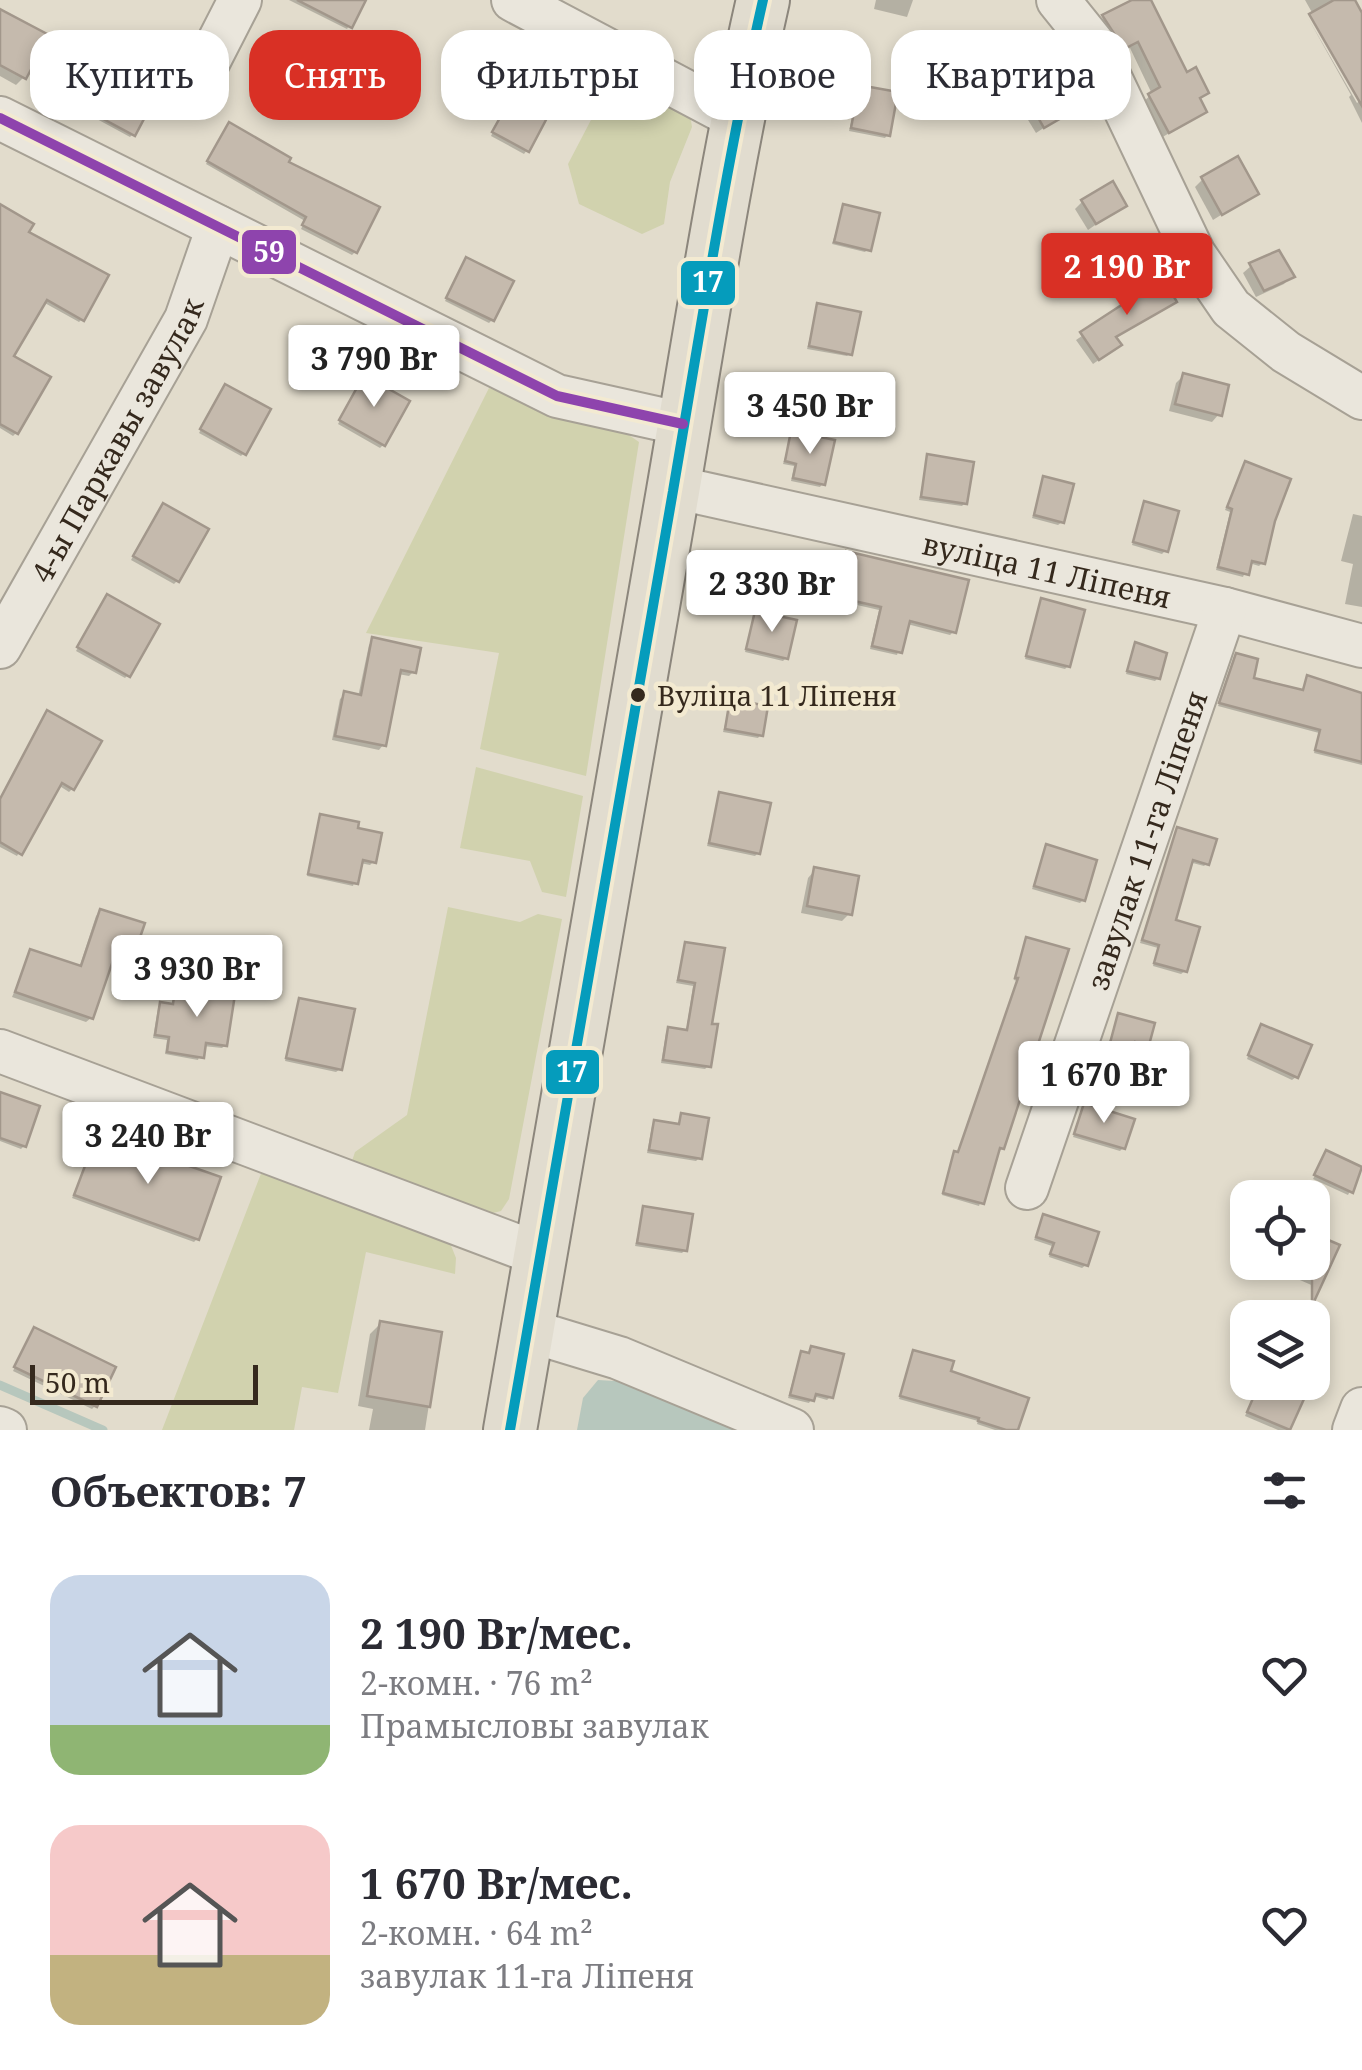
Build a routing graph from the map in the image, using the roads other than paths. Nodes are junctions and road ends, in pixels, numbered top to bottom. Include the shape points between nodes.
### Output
1 (240, 0) edge
2 (513, 0) edge
3 (763, 0) edge
4 (1058, 0) edge
5 (225, 30) edge
6 (756, 30) edge
7 (694, 96) edge
8 (0, 118) edge
9 (736, 120) edge
10 (218, 228) junction
11 (1362, 398) edge
12 (683, 424) junction
13 (674, 487) junction
14 (1225, 609) junction
15 (1362, 646) edge
16 (0, 647) edge
17 (0, 1051) edge
18 (1027, 1188) dead end
19 (541, 1255) junction
20 (527, 1330) junction
21 (1362, 1408) edge
22 (510, 1430) edge
23 (792, 1430) edge
24 (1354, 1430) edge

1 - 5 street
2 - 7 street
3 - 6 main road
4 - 11 street via 1095,46 1194,254 1230,308
8 - 10 street
9 - 12 main road
10 - 12 street via 557,396
10 - 16 street, 4-ы Паркавы завулак via 186,318
12 - 13 main road
13 - 14 street, вуліца 11 Ліпеня
13 - 19 main road
14 - 15 street, вуліца 11 Ліпеня
14 - 18 street, завулак 11-га Ліпеня
17 - 19 street
19 - 20 main road
20 - 22 main road
20 - 23 street via 619,1358
21 - 24 street

